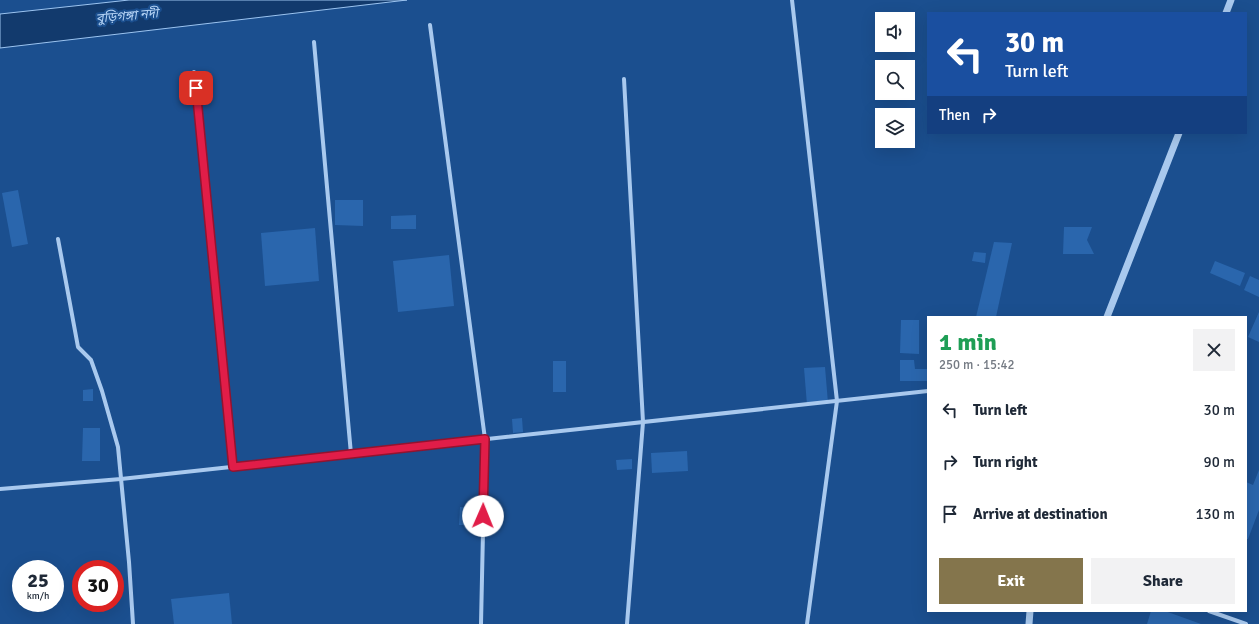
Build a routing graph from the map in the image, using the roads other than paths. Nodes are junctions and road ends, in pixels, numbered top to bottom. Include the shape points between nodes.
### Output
1 (792, 0) edge
2 (1231, 0) edge
3 (1226, 12) edge
4 (430, 25) dead end
5 (314, 42) dead end
6 (194, 72) dead end
7 (624, 79) dead end
8 (1179, 134) edge
9 (58, 238) dead end
10 (1108, 316) edge
11 (927, 391) edge
12 (837, 401) junction
13 (643, 422) junction
14 (485, 439) junction
15 (351, 454) junction
16 (233, 467) junction
17 (121, 479) junction
18 (0, 489) edge
19 (1030, 612) edge
20 (1212, 612) edge
21 (133, 624) edge
22 (481, 624) edge
23 (627, 624) edge
24 (807, 624) edge
25 (1029, 624) edge
26 (1246, 624) edge

1 - 12 street
2 - 3 street
4 - 14 street
5 - 15 street
6 - 16 street
7 - 13 street
8 - 10 street
9 - 17 street via 78,347 91,360 102,391 118,448
11 - 12 street
12 - 13 street
12 - 24 street
13 - 14 street
13 - 23 street
14 - 15 street
14 - 22 street
15 - 16 street
16 - 17 street
17 - 18 street
17 - 21 street
19 - 25 street
20 - 26 street

